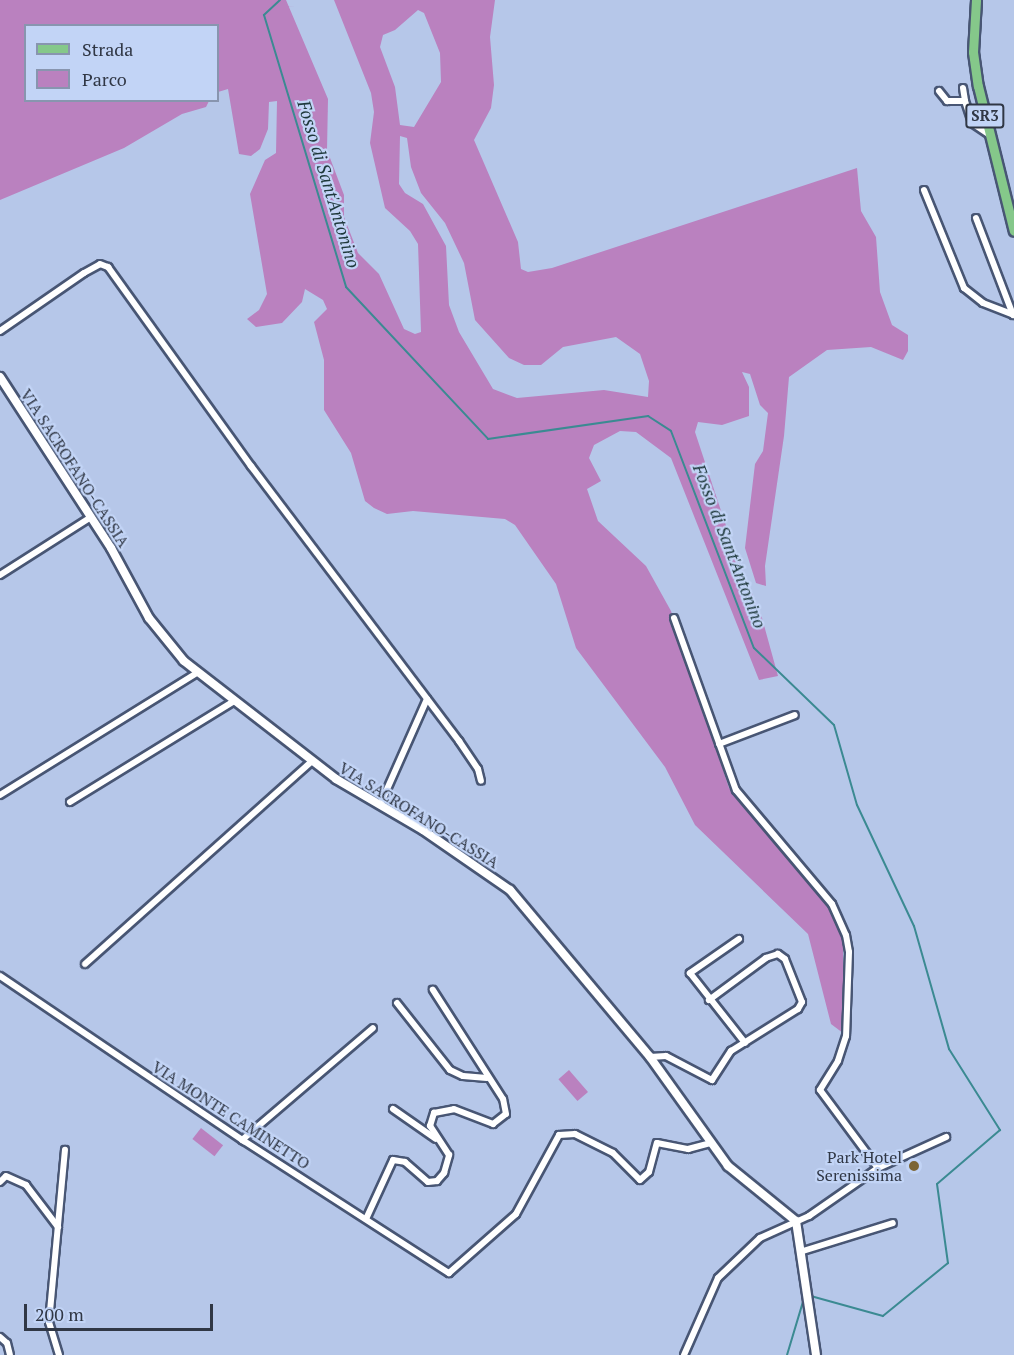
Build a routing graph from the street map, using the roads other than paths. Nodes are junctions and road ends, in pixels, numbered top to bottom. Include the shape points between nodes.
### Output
1 (976, 0) edge
2 (963, 88) dead end
3 (939, 91) dead end
4 (966, 101) junction
5 (990, 135) junction
6 (924, 190) dead end
7 (976, 218) dead end
8 (1014, 231) edge
9 (1013, 315) edge
10 (0, 331) edge
11 (0, 378) edge
12 (91, 517) junction
13 (0, 575) edge
14 (674, 618) dead end
15 (198, 673) junction
16 (427, 699) junction
17 (234, 701) junction
18 (795, 715) dead end
19 (719, 744) junction
20 (312, 761) junction
21 (481, 781) dead end
22 (0, 795) edge
23 (70, 802) dead end
24 (380, 805) junction
25 (739, 939) dead end
26 (85, 964) dead end
27 (0, 976) edge
28 (433, 990) dead end
29 (709, 1000) junction
30 (396, 1003) dead end
31 (373, 1028) dead end
32 (745, 1042) junction
33 (650, 1057) junction
34 (488, 1078) junction
35 (393, 1108) dead end
36 (946, 1137) dead end
37 (437, 1139) junction
38 (242, 1140) junction
39 (710, 1143) junction
40 (65, 1150) dead end
41 (878, 1168) junction
42 (0, 1182) edge
43 (366, 1219) junction
44 (796, 1221) junction
45 (893, 1223) dead end
46 (58, 1227) junction
47 (803, 1251) junction
48 (0, 1337) edge
49 (10, 1355) edge
50 (59, 1355) edge
51 (684, 1355) edge
52 (816, 1355) edge

1 - 5 main road, SR3 via 973,52
2 - 4 street
3 - 4 street via 947,101
4 - 5 street via 974,125
5 - 8 main road, SR3
6 - 9 street via 964,288 983,303
7 - 9 street
10 - 16 street via 84,273 100,264 108,267
11 - 12 street, VIA SACROFANO-CASSIA
12 - 13 street
12 - 15 street, VIA SACROFANO-CASSIA via 149,618
14 - 19 street
15 - 17 street, VIA SACROFANO-CASSIA
15 - 22 street
16 - 21 street via 477,767
16 - 24 street
17 - 20 street, VIA SACROFANO-CASSIA
17 - 23 street
18 - 19 street
19 - 41 street via 740,798 826,895 843,927 849,952 846,1036 838,1061 820,1090
20 - 24 street, VIA SACROFANO-CASSIA
20 - 26 street
24 - 33 street, VIA SACROFANO-CASSIA via 483,868 510,890
25 - 29 street via 691,970
27 - 38 street, VIA MONTE CAMINETTO
28 - 34 street
29 - 32 street
29 - 32 street via 766,958 778,954 785,959 802,996 801,1005
30 - 34 street via 450,1070 463,1076
31 - 38 street
32 - 33 street via 727,1056 719,1075 712,1080 666,1056
33 - 39 street, VIA SACROFANO-CASSIA
34 - 37 street via 505,1102 503,1119 490,1124 460,1111 439,1110 429,1120
35 - 37 street
36 - 41 street
37 - 43 street via 449,1155 442,1176 435,1182 426,1181 405,1162 393,1160
38 - 43 street, VIA MONTE CAMINETTO
39 - 43 street, VIA MONTE CAMINETTO via 688,1149 657,1143 649,1172 640,1180 613,1153 574,1134 559,1135 516,1214 449,1273
39 - 44 street, VIA SACROFANO-CASSIA via 736,1174
40 - 46 street
41 - 44 street
42 - 46 street via 6,1176 26,1185
44 - 47 street
44 - 51 street via 760,1238 718,1278
45 - 47 street
46 - 50 street via 49,1322
47 - 52 street
48 - 49 street via 7,1343

